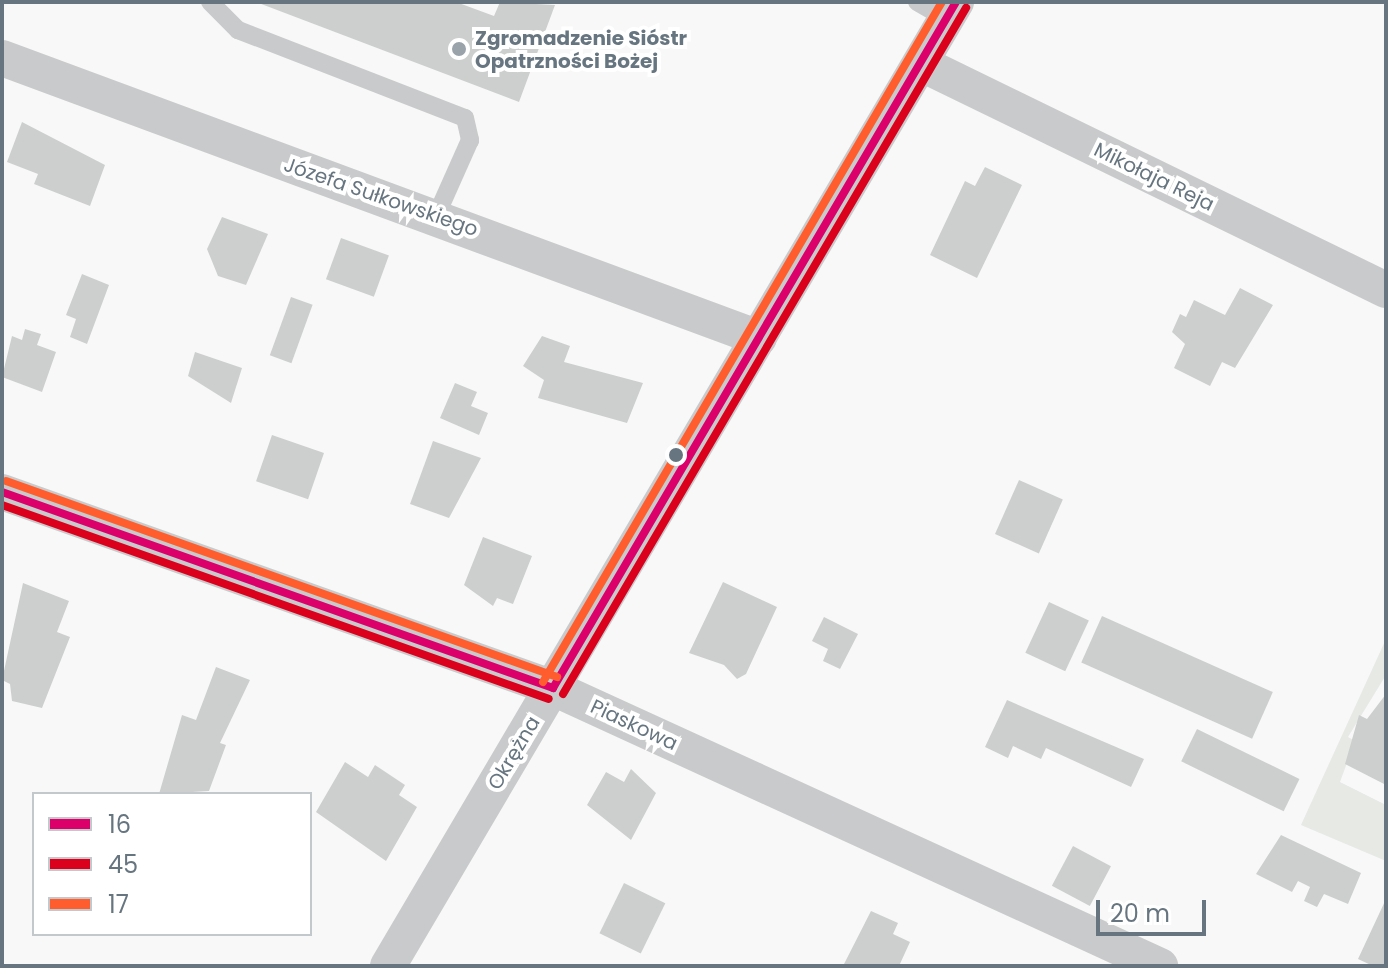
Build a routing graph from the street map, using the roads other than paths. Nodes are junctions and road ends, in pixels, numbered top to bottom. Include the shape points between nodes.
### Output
1 (210, 2) edge
2 (940, 8) edge
3 (2, 58) edge
4 (922, 64) junction
5 (437, 214) junction
6 (1386, 290) edge
7 (759, 338) junction
8 (2, 492) edge
9 (553, 688) junction
10 (388, 966) edge
11 (1160, 966) edge

1 - 5 lane via 238,30 465,118 470,140
2 - 4 street, Okrężna
3 - 5 street, Józefa Sułkowskiego
4 - 6 street, Mikołaja Reja
4 - 7 street, Okrężna
5 - 7 street, Józefa Sułkowskiego
7 - 9 street, Okrężna
8 - 9 street, Piaskowa
9 - 10 street, Okrężna
9 - 11 street, Piaskowa

